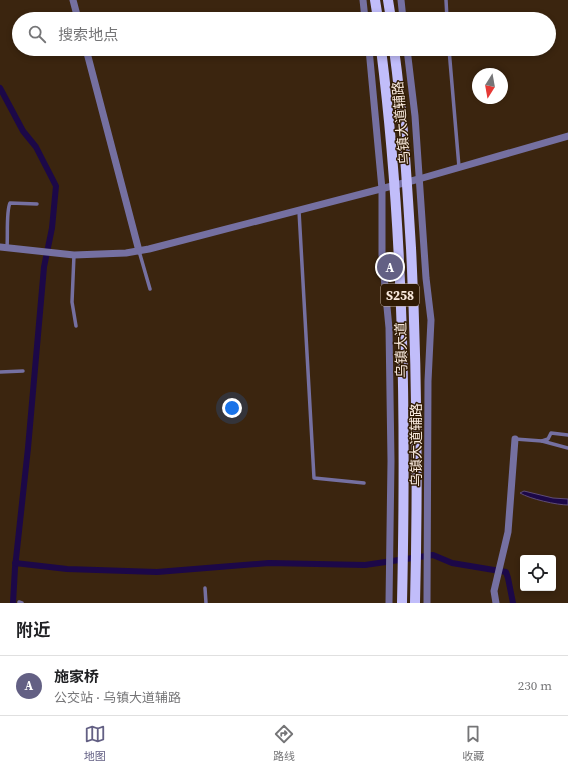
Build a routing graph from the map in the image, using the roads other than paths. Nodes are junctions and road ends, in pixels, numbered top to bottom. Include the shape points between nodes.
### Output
1 (73, 0) edge
2 (363, 0) edge
3 (375, 0) edge
4 (388, 0) edge
5 (401, 0) edge
6 (446, 0) edge
7 (76, 12) edge
8 (364, 12) edge
9 (377, 12) edge
10 (390, 12) edge
11 (402, 12) edge
12 (447, 12) edge
13 (88, 56) edge
14 (370, 56) edge
15 (383, 56) edge
16 (395, 56) edge
17 (408, 56) edge
18 (450, 56) edge
19 (568, 136) edge
20 (459, 167) junction
21 (419, 179) junction
22 (407, 182) junction
23 (393, 186) junction
24 (382, 189) junction
25 (37, 204) dead end
26 (299, 211) junction
27 (4, 247) edge
28 (138, 251) junction
29 (74, 254) junction
30 (150, 289) dead end
31 (76, 326) dead end
32 (23, 371) dead end
33 (0, 372) edge
34 (568, 435) edge
35 (514, 439) joint
36 (542, 441) junction
37 (568, 448) edge
38 (364, 483) dead end
39 (391, 519) junction
40 (403, 539) junction
41 (416, 578) junction
42 (428, 585) junction
43 (205, 588) dead end
44 (389, 590) junction
45 (402, 601) edge
46 (206, 603) edge
47 (389, 603) edge
48 (415, 603) edge
49 (427, 603) edge
50 (496, 603) edge

1 - 7 street
2 - 8 street
3 - 9 main road
4 - 10 main road
5 - 11 street
6 - 12 lane
13 - 28 street
14 - 24 street, 乌镇大道辅路
15 - 23 main road, 乌镇大道 / S258
16 - 22 main road, 乌镇大道 / S258
17 - 21 street, 乌镇大道辅路
18 - 20 lane
19 - 20 street
20 - 21 street
21 - 22 street
21 - 42 street, 乌镇大道辅路 via 431,325 428,381
22 - 23 street
22 - 41 main road, 乌镇大道 / S258 via 415,324
23 - 24 street
23 - 40 main road, 乌镇大道 / S258 via 401,310
24 - 26 street
24 - 39 street, 乌镇大道辅路 via 382,256 389,328
25 - 27 lane via 10,202
26 - 28 street
26 - 38 lane via 314,478
27 - 29 street
28 - 29 street
28 - 30 lane
29 - 31 lane via 72,302
32 - 33 lane
34 - 36 lane via 551,433 548,439
35 - 36 lane
35 - 50 street via 508,532 494,591
36 - 37 lane
39 - 40 street
39 - 44 street, 乌镇大道辅路
40 - 45 main road, 乌镇大道 / S258
41 - 42 street
41 - 48 main road, 乌镇大道 / S258
42 - 49 street, 乌镇大道辅路
43 - 46 lane
44 - 45 street
44 - 47 street, 乌镇大道辅路

